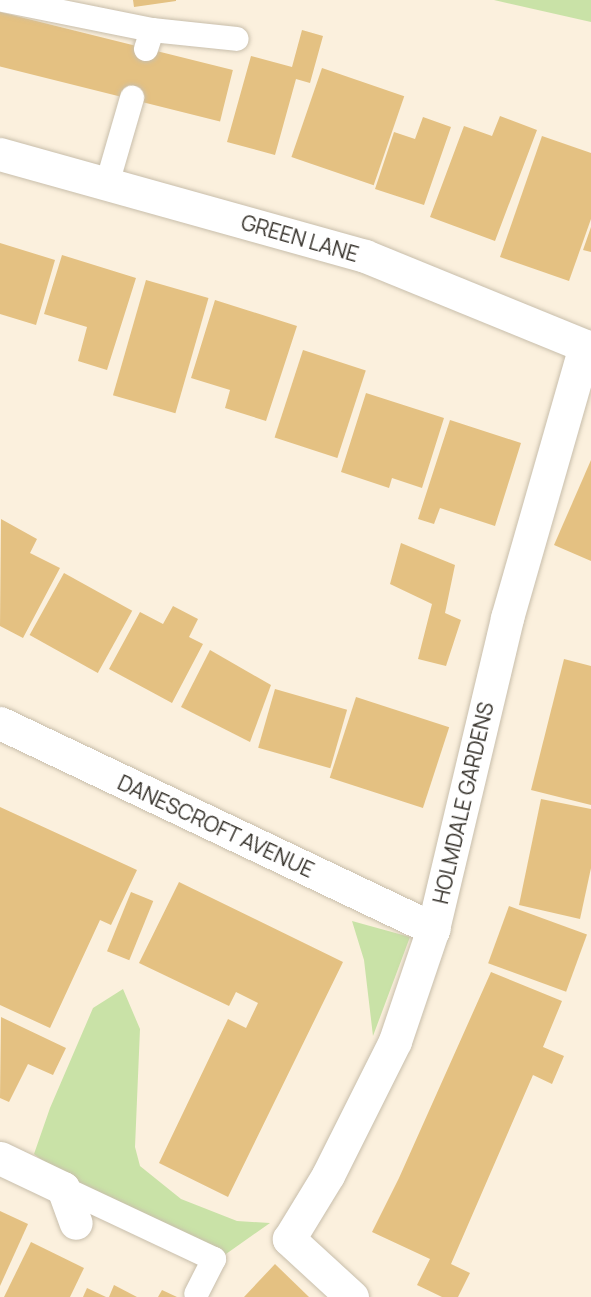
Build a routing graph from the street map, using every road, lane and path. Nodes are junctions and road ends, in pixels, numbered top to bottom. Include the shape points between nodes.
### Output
1 (3, 0) edge
2 (237, 39) dead end
3 (132, 98) dead end
4 (0, 154) edge
5 (107, 184) junction
6 (588, 347) edge
7 (0, 723) edge
8 (433, 929) junction
9 (0, 1158) edge
10 (63, 1188) junction
11 (76, 1223) dead end
12 (196, 1294) dead end
13 (352, 1297) edge

1 - 2 lane via 149,39
3 - 5 lane
4 - 5 street, GREEN LANE
5 - 6 street, GREEN LANE via 365,256
6 - 8 street, HOLMDALE GARDENS via 507,618
7 - 8 street, DANESCROFT AVENUE
8 - 13 street, HOLMDALE GARDENS via 395,1041 328,1175 289,1239
9 - 10 street
10 - 11 street
10 - 12 lane via 214,1259

